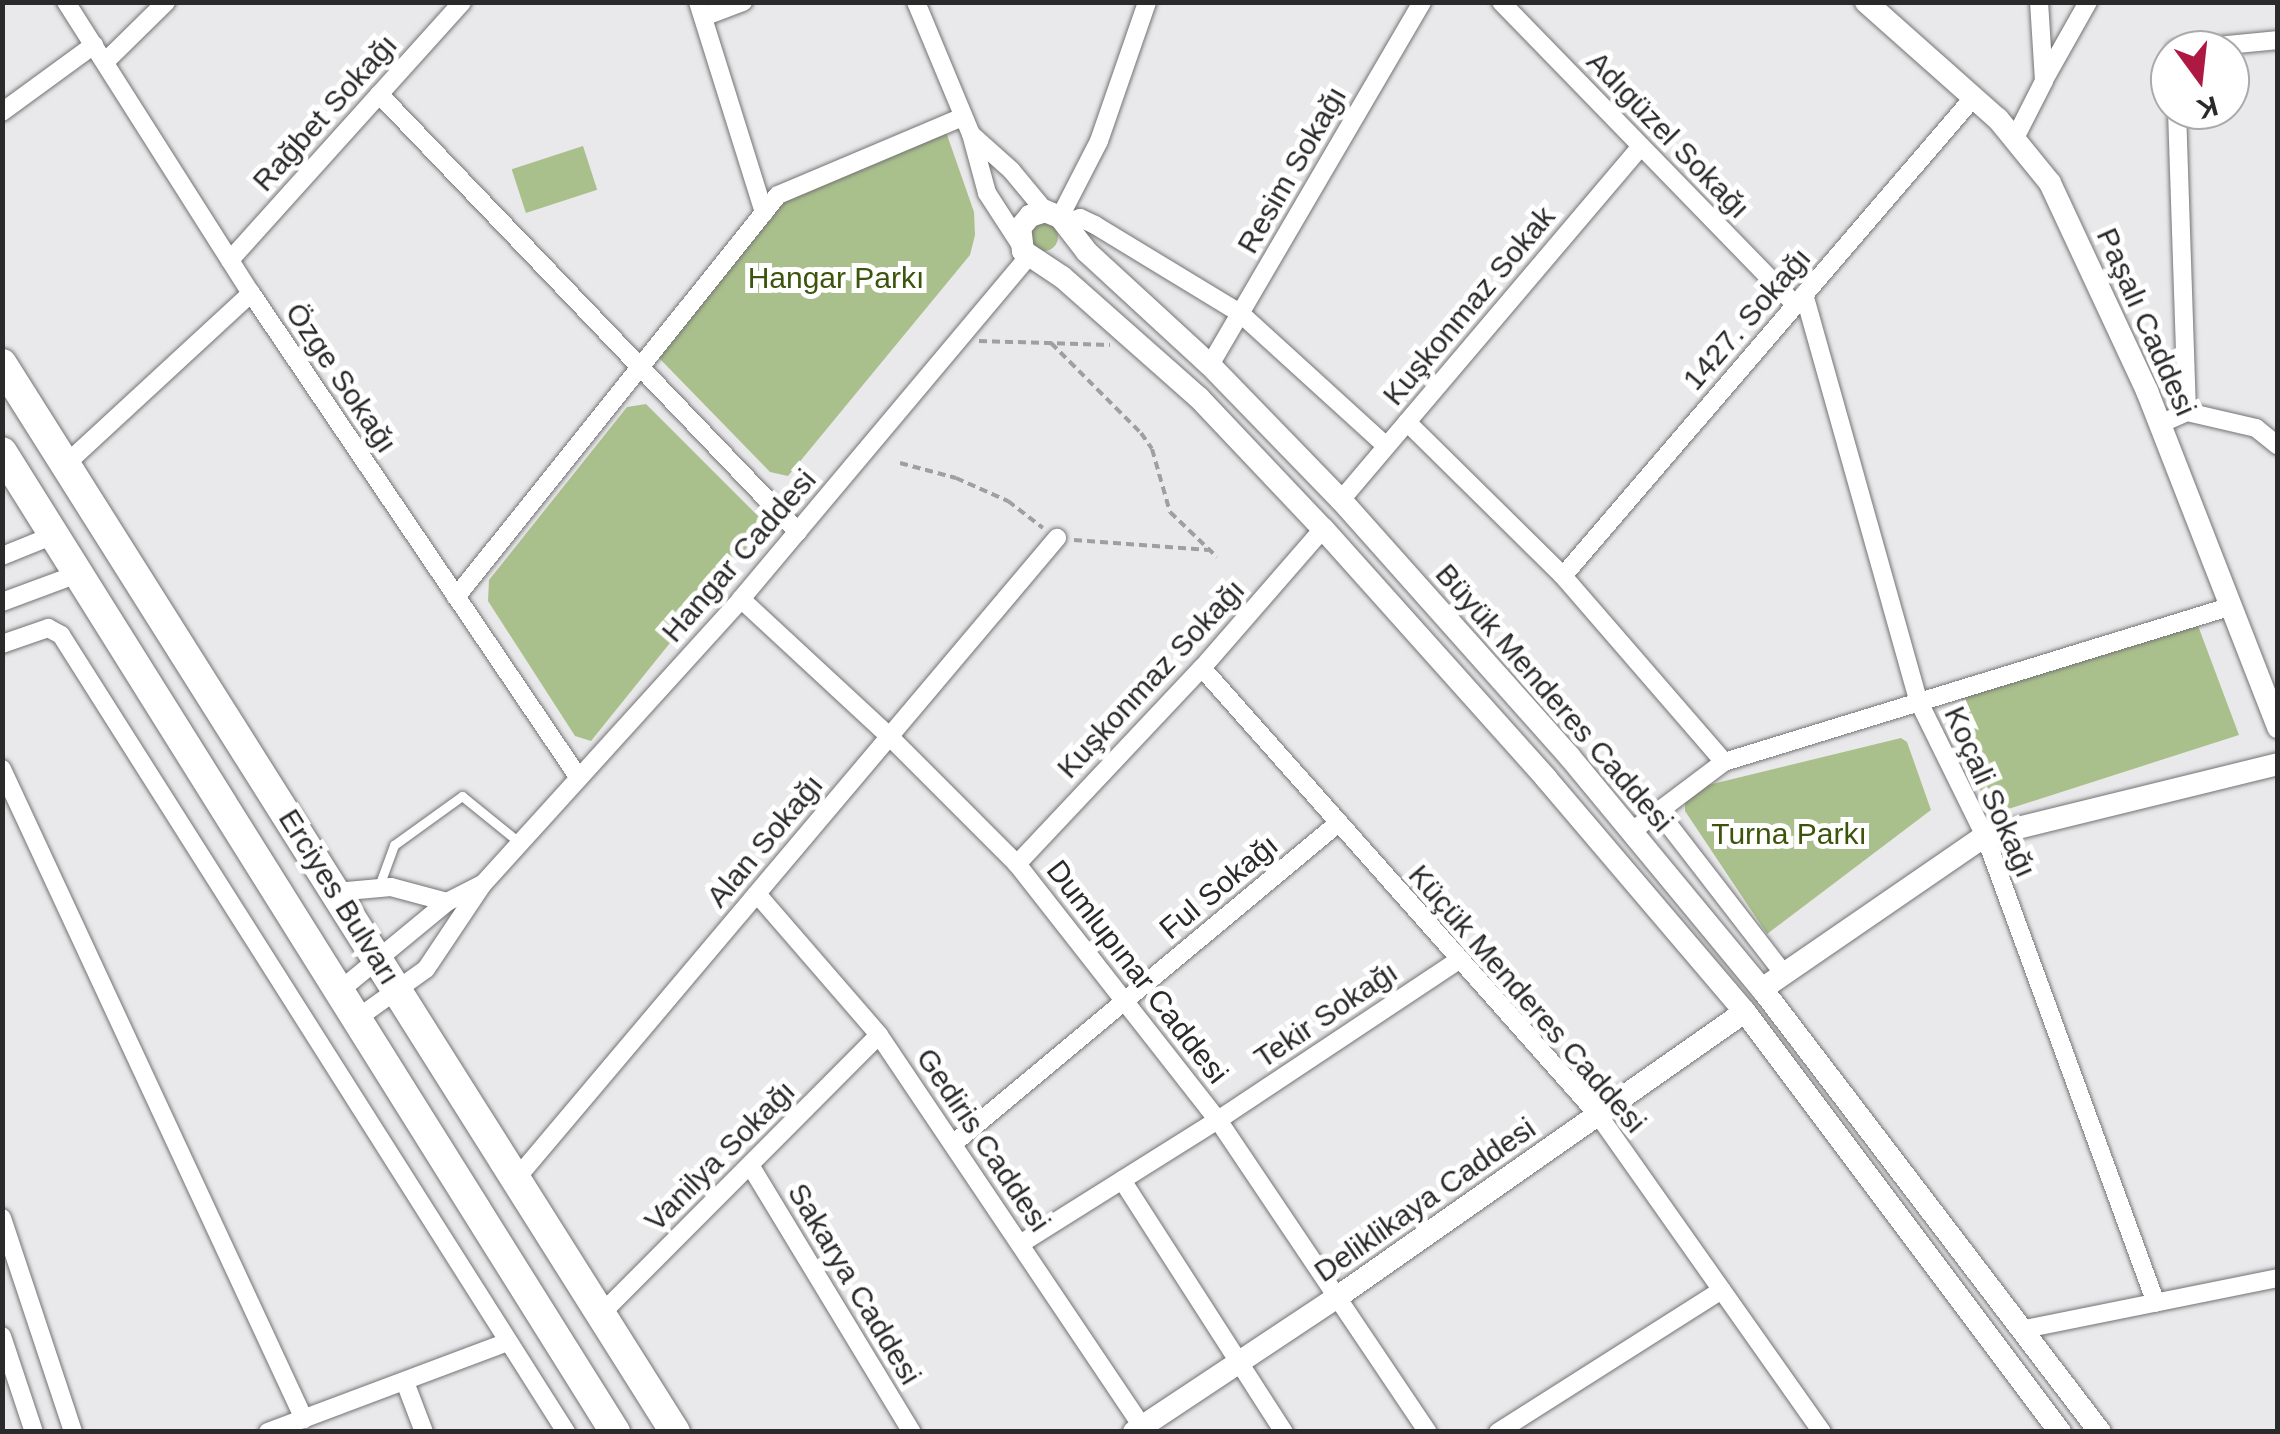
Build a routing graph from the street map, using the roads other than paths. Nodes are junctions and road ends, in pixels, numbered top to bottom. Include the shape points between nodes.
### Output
1 (66, 2) edge
2 (166, 2) edge
3 (462, 2) edge
4 (743, 2) edge
5 (916, 2) edge
6 (1147, 2) edge
7 (1422, 2) edge
8 (1501, 2) edge
9 (1866, 2) edge
10 (2040, 2) edge
11 (2088, 2) edge
12 (701, 10) edge
13 (2278, 40) edge
14 (2250, 43) edge
15 (94, 45) junction
16 (105, 62) junction
17 (2044, 80) junction
18 (379, 94) junction
19 (1973, 98) junction
20 (2, 112) edge
21 (967, 125) junction
22 (2178, 130) edge
23 (2014, 140) junction
24 (1640, 148) junction
25 (764, 213) junction
26 (1060, 220) junction
27 (1028, 254) junction
28 (230, 260) junction
29 (252, 293) junction
30 (1800, 300) junction
31 (1240, 314) junction
32 (2, 364) edge
33 (1210, 365) junction
34 (641, 368) junction
35 (2187, 412) junction
36 (1407, 422) junction
37 (2160, 424) junction
38 (1386, 446) junction
39 (2278, 446) edge
40 (2, 452) edge
41 (66, 464) junction
42 (1340, 500) junction
43 (1323, 529) junction
44 (798, 532) junction
45 (54, 534) junction
46 (1058, 538) road end
47 (2, 556) edge
48 (80, 573) junction
49 (1563, 576) junction
50 (456, 597) junction
51 (742, 599) junction
52 (2, 602) edge
53 (2232, 606) junction
54 (2, 644) edge
55 (1202, 668) junction
56 (2272, 689) edge
57 (1919, 702) junction
58 (2278, 727) edge
59 (889, 736) junction
60 (1724, 762) junction
61 (2278, 764) edge
62 (2, 769) edge
63 (579, 778) junction
64 (1658, 811) junction
65 (1336, 824) junction
66 (1631, 832) junction
67 (1985, 836) junction
68 (520, 843) junction
69 (1016, 864) junction
70 (483, 884) junction
71 (378, 886) junction
72 (336, 892) junction
73 (757, 894) junction
74 (447, 902) junction
75 (1460, 959) junction
76 (378, 960) junction
77 (1784, 974) junction
78 (1762, 989) junction
79 (398, 991) junction
80 (338, 992) junction
81 (1126, 1001) junction
82 (1745, 1012) junction
83 (355, 1020) junction
84 (879, 1034) junction
85 (1599, 1116) junction
86 (1218, 1120) junction
87 (953, 1144) junction
88 (750, 1164) junction
89 (516, 1179) junction
90 (1122, 1180) junction
91 (2, 1218) edge
92 (1020, 1244) junction
93 (2278, 1278) edge
94 (1722, 1290) junction
95 (1336, 1298) junction
96 (2156, 1303) junction
97 (600, 1315) junction
98 (2026, 1329) junction
99 (2, 1336) edge
100 (508, 1342) junction
101 (1239, 1364) junction
102 (405, 1382) junction
103 (304, 1418) junction
104 (1141, 1430) edge
105 (269, 1431) edge
106 (34, 1432) edge
107 (74, 1432) edge
108 (424, 1432) edge
109 (566, 1432) edge
110 (615, 1432) edge
111 (675, 1432) edge
112 (912, 1432) edge
113 (1284, 1432) edge
114 (1428, 1432) edge
115 (1498, 1432) edge
116 (1822, 1432) edge
117 (2060, 1432) edge
118 (2100, 1432) edge

1 - 15 street, Özge Sokağı
2 - 16 street
3 - 18 street, Rağbet Sokağı
4 - 12 street
5 - 21 street
6 - 26 street via 1099,141
7 - 31 street, Resim Sokağı
8 - 24 street, Adıgüzel Sokağı
9 - 19 street, Paşalı Caddesi
10 - 17 street
11 - 17 street
12 - 25 street
13 - 14 street
15 - 16 street, Özge Sokağı
15 - 20 street
16 - 28 street, Özge Sokağı
17 - 23 street
18 - 28 street, Rağbet Sokağı
18 - 34 street
19 - 23 street, Paşalı Caddesi
19 - 30 street, 1427. Sokağı
21 - 25 street via 778,194
21 - 26 street
21 - 27 street via 987,192
22 - 35 street
23 - 37 street, Paşalı Caddesi via 2050,183
24 - 30 street, Adıgüzel Sokağı
24 - 36 street, Kuşkonmaz Sokak
25 - 34 street
26 - 27 street via 1024,221
26 - 27 street via 1064,253 1051,261
26 - 31 street via 1095,225
26 - 33 street, Büyük Menderes Caddesi
27 - 43 street, Büyük Menderes Caddesi via 1198,398
27 - 44 street, Hangar Caddesi
28 - 29 street, Özge Sokağı
29 - 41 street
29 - 50 street, Özge Sokağı
30 - 49 street, 1427. Sokağı
30 - 57 street, Koçali Sokağı
31 - 33 street, Resim Sokağı
31 - 38 street
32 - 41 highway, Erciyes Bulvarı
33 - 42 street, Büyük Menderes Caddesi
34 - 44 street
34 - 50 street
35 - 37 street
35 - 39 street via 2256,428
36 - 38 street, Kuşkonmaz Sokak
36 - 49 street
37 - 53 street, Paşalı Caddesi
38 - 42 street, Kuşkonmaz Sokak
40 - 45 highway, Erciyes Bulvarı
41 - 72 highway, Erciyes Bulvarı
42 - 66 street, Büyük Menderes Caddesi
43 - 55 street, Kuşkonmaz Sokağı
43 - 82 street, Büyük Menderes Caddesi
44 - 51 street, Hangar Caddesi
45 - 47 street
45 - 48 highway, Erciyes Bulvarı
46 - 59 street, Alan Sokağı
48 - 52 street
48 - 80 highway, Erciyes Bulvarı
49 - 60 street
50 - 63 street, Özge Sokağı
51 - 59 street, Dumlupınar Caddesi
51 - 63 street, Hangar Caddesi
53 - 56 street, Paşalı Caddesi
53 - 57 street
54 - 100 street via 42,629 61,636
55 - 65 street, Küçük Menderes Caddesi
55 - 69 street, Kuşkonmaz Sokağı
56 - 58 street, Paşalı Caddesi
57 - 60 street
57 - 67 street, Koçali Sokağı
59 - 69 street, Dumlupınar Caddesi
59 - 73 street, Alan Sokağı
60 - 64 street
61 - 67 street
62 - 103 street
63 - 68 street, Hangar Caddesi
64 - 66 street
64 - 77 street
65 - 75 street, Küçük Menderes Caddesi
65 - 81 street, Ful Sokağı
66 - 78 street, Büyük Menderes Caddesi
67 - 77 street
67 - 96 street, Koçali Sokağı
68 - 70 street, Hangar Caddesi
68 - 71 lane via 462,796 394,845
69 - 81 street, Dumlupınar Caddesi
70 - 74 street, Hangar Caddesi
70 - 79 street, Hangar Caddesi via 426,969
71 - 72 street
71 - 74 street
72 - 76 highway, Erciyes Bulvarı
73 - 84 street, Gediris Caddesi
73 - 89 street, Alan Sokağı
74 - 76 street, Hangar Caddesi
75 - 85 street, Küçük Menderes Caddesi
75 - 86 street, Tekir Sokağı
76 - 79 highway, Erciyes Bulvarı
76 - 80 street, Hangar Caddesi
77 - 78 street
78 - 98 street, Büyük Menderes Caddesi
79 - 83 street, Hangar Caddesi
79 - 89 highway, Erciyes Bulvarı
80 - 83 highway, Erciyes Bulvarı
81 - 86 street, Dumlupınar Caddesi
81 - 87 street, Ful Sokağı
82 - 85 street, Deliklikaya Caddesi
82 - 117 street, Büyük Menderes Caddesi
83 - 110 highway, Erciyes Bulvarı
84 - 87 street, Gediris Caddesi
84 - 88 street, Vanilya Sokağı
85 - 94 street, Küçük Menderes Caddesi
85 - 95 street, Deliklikaya Caddesi
86 - 90 street, Tekir Sokağı
86 - 95 street, Dumlupınar Caddesi
87 - 92 street, Gediris Caddesi
88 - 97 street, Vanilya Sokağı
88 - 112 street, Sakarya Caddesi
89 - 97 highway, Erciyes Bulvarı
90 - 92 street, Tekir Sokağı
90 - 101 street
91 - 107 street
92 - 104 street, Gediris Caddesi
93 - 96 street
94 - 115 street
94 - 116 street, Küçük Menderes Caddesi
95 - 101 street, Deliklikaya Caddesi
95 - 114 street, Dumlupınar Caddesi
96 - 98 street
97 - 111 highway, Erciyes Bulvarı
98 - 118 street, Büyük Menderes Caddesi
99 - 106 street
100 - 102 street
100 - 109 street
101 - 104 street, Deliklikaya Caddesi
101 - 113 street
102 - 103 street
102 - 108 street
103 - 105 street

